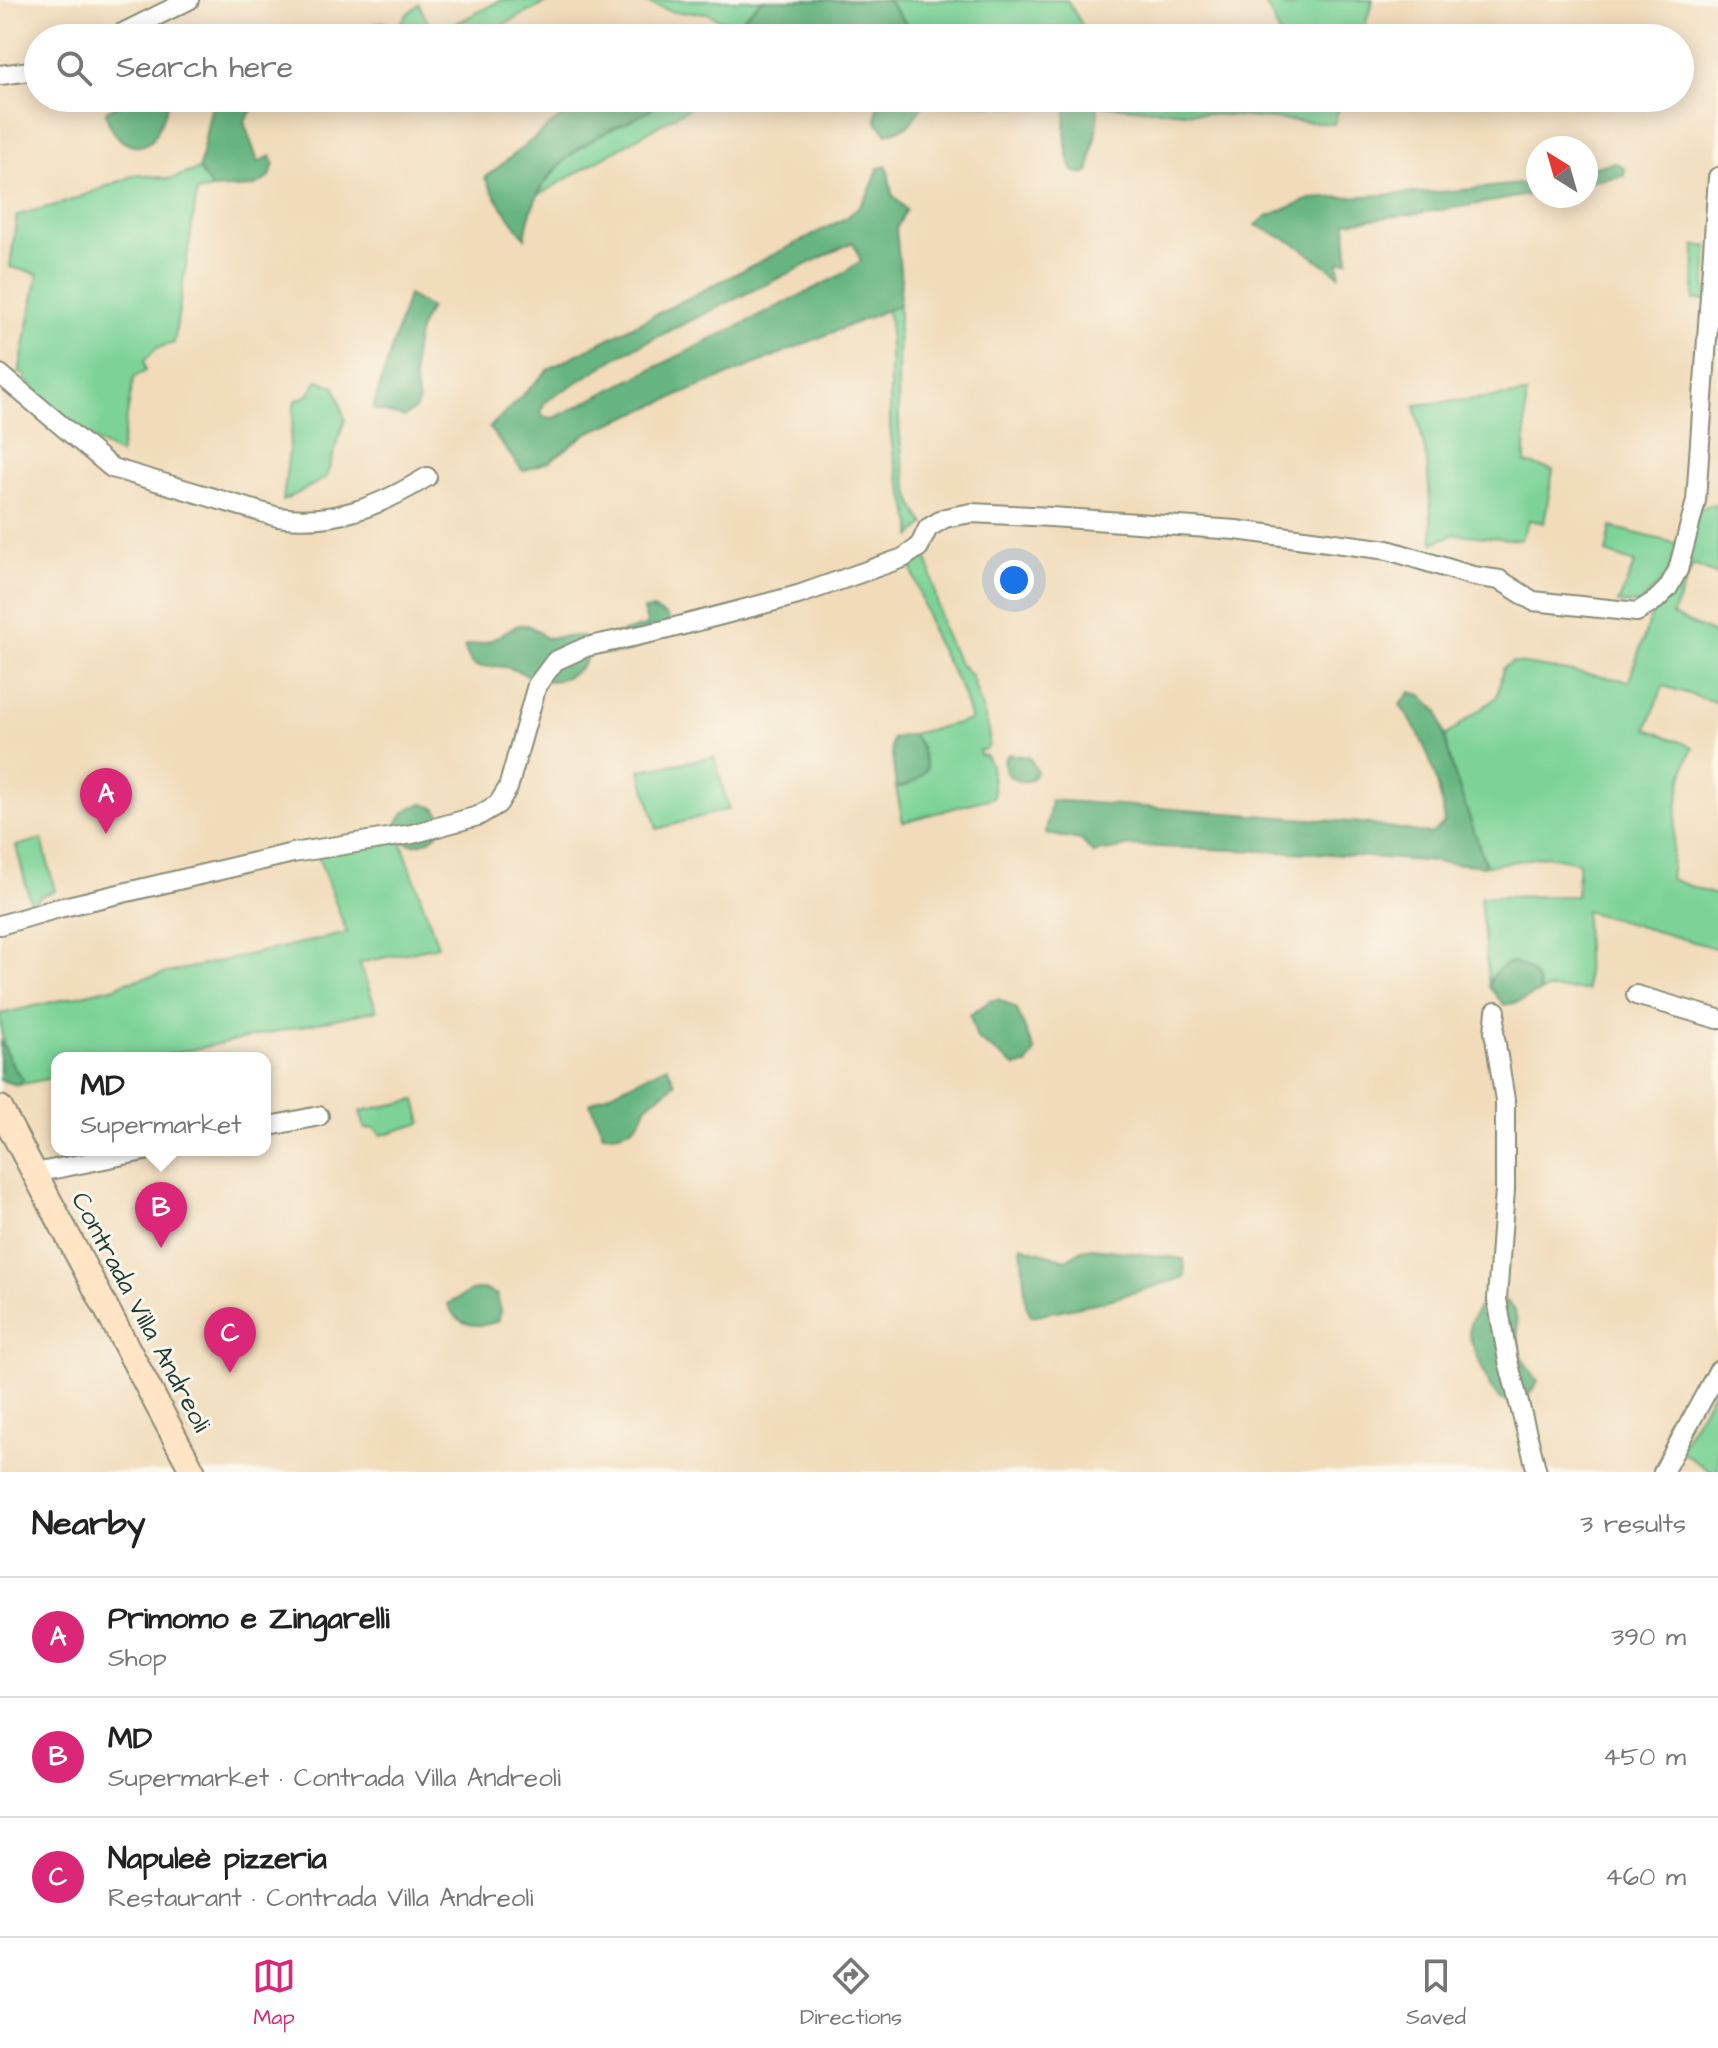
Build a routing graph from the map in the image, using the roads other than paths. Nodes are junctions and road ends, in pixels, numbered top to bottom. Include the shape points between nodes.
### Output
1 (189, 0) edge
2 (140, 24) edge
3 (24, 72) edge
4 (0, 75) edge
5 (1718, 177) edge
6 (0, 374) edge
7 (427, 477) dead end
8 (0, 925) edge
9 (1636, 995) dead end
10 (1496, 1011) dead end
11 (1718, 1019) edge
12 (0, 1108) edge
13 (319, 1116) dead end
14 (271, 1126) edge
15 (119, 1156) edge
16 (35, 1173) junction
17 (1718, 1371) edge
18 (193, 1468) edge
19 (1537, 1472) edge
20 (1663, 1472) edge

1 - 2 street
3 - 4 street
5 - 8 street via 1696,501 1678,570 1668,588 1637,612 1533,601 1500,580 1388,550 1236,530 971,513 928,528 919,547 903,558 798,595 586,647 555,661 537,685 508,788 498,804 478,816 412,834 293,853
6 - 7 street via 112,468 278,517 340,517 400,494
9 - 11 street
10 - 19 street via 1494,1032 1505,1100 1497,1299
12 - 16 main road, Contrada Villa Andreoli
13 - 14 street
15 - 16 street
16 - 18 main road, Contrada Villa Andreoli
17 - 20 street

